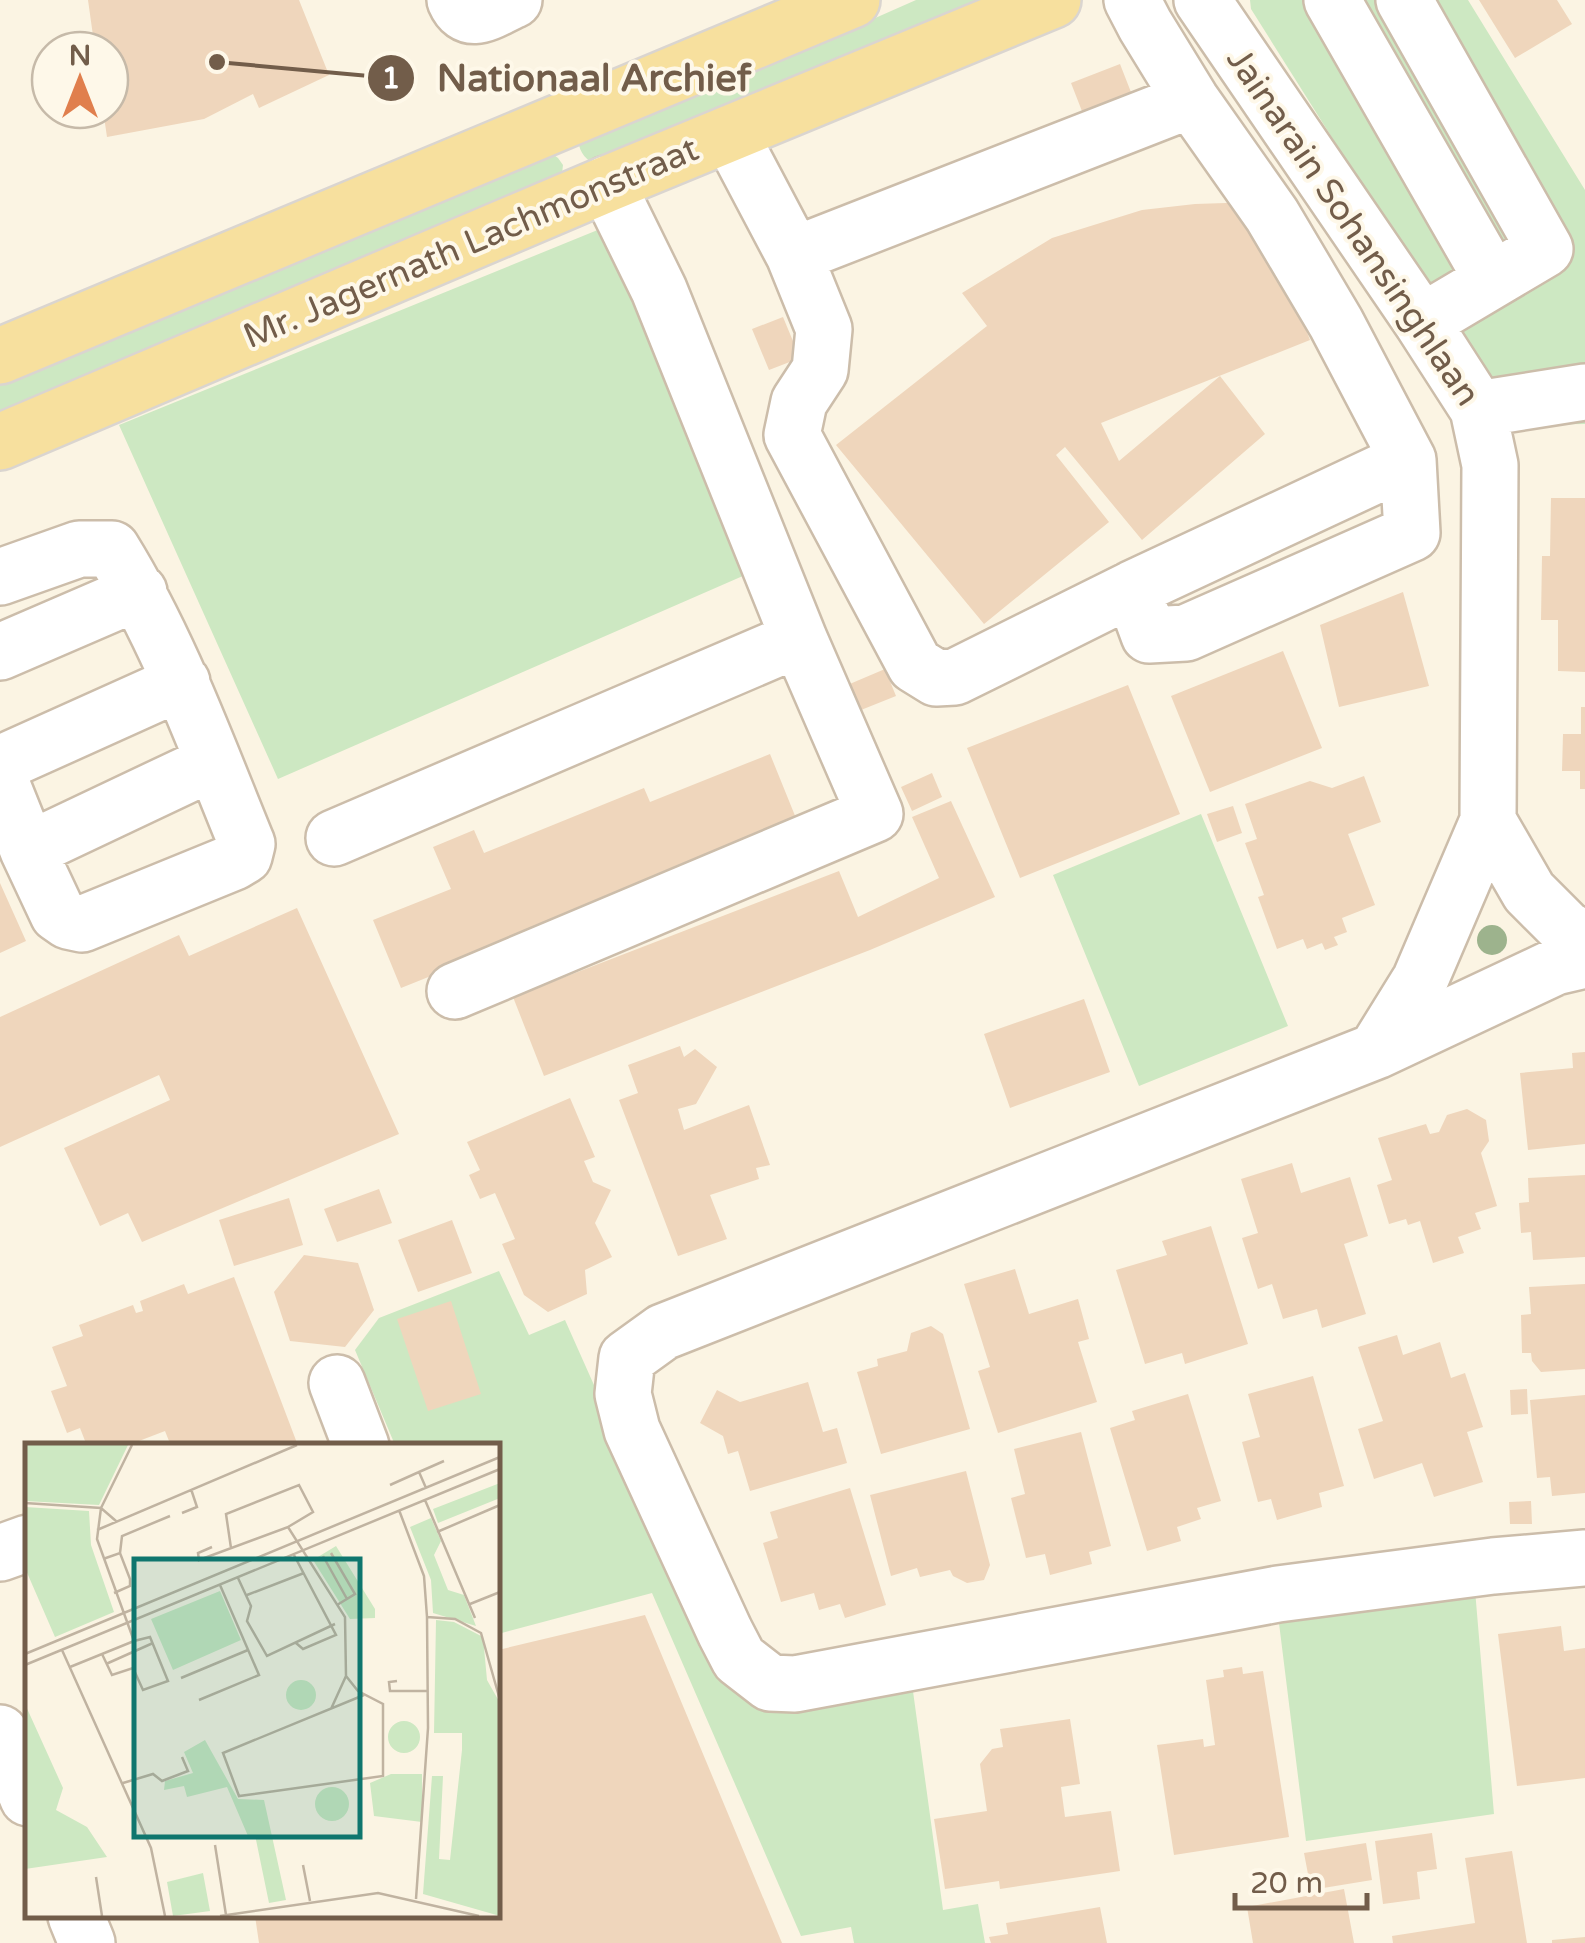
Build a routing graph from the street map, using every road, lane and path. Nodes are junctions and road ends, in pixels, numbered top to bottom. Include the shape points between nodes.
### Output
1 (455, 0) edge
2 (514, 0) edge
3 (852, 0) edge
4 (1053, 0) edge
5 (1132, 0) edge
6 (1202, 0) edge
7 (1332, 0) edge
8 (1404, 0) edge
9 (1191, 100) junction
10 (730, 134) junction
11 (607, 184) junction
12 (794, 255) junction
13 (1492, 279) junction
14 (1422, 322) junction
15 (0, 356) edge
16 (1585, 392) edge
17 (1478, 409) junction
18 (0, 442) edge
19 (1, 573) edge
20 (139, 592) junction
21 (799, 639) junction
22 (0, 652) edge
23 (182, 682) junction
24 (214, 762) junction
25 (0, 764) edge
26 (0, 780) edge
27 (1488, 821) junction
28 (334, 838) dead end
29 (28, 850) junction
30 (1585, 940) edge
31 (1585, 960) edge
32 (455, 992) dead end
33 (1376, 1051) junction
34 (336, 1384) dead end
35 (360, 1443) edge
36 (25, 1544) edge
37 (0, 1553) edge
38 (1585, 1558) edge
39 (0, 1733) edge
40 (25, 1791) edge
41 (77, 1918) edge
42 (87, 1943) edge

1 - 2 street via 474,17
3 - 15 main road
4 - 10 main road, Mr. Jagernath Lachmonstraat
5 - 9 street
6 - 14 street, Jainarain Sohansinghlaan
7 - 13 street
8 - 13 street via 1545,248
9 - 12 street
9 - 12 street via 1272,215 1408,460 1412,532 1186,633 1149,635 1132,589 955,677 936,678 915,666 792,435 799,402 820,370 824,329
10 - 11 main road, Mr. Jagernath Lachmonstraat
10 - 12 street
11 - 18 main road, Mr. Jagernath Lachmonstraat
11 - 21 street via 658,290
13 - 14 street
14 - 17 street, Jainarain Sohansinghlaan
16 - 17 street
17 - 27 street, Jainarain Sohansinghlaan via 1490,465
19 - 20 street via 79,549 112,549
20 - 22 street
20 - 23 street
21 - 28 street
21 - 32 street via 875,814
23 - 24 street
23 - 25 street
24 - 29 street
24 - 29 street via 247,844 234,862 82,924 58,914
26 - 29 street
27 - 30 street via 1529,892
27 - 33 street via 1420,980
31 - 33 street via 1555,967
33 - 38 street via 663,1332 627,1358 622,1394 632,1430 739,1659 770,1683 795,1684 1278,1594
34 - 35 street
36 - 37 street
39 - 40 street
41 - 42 street

